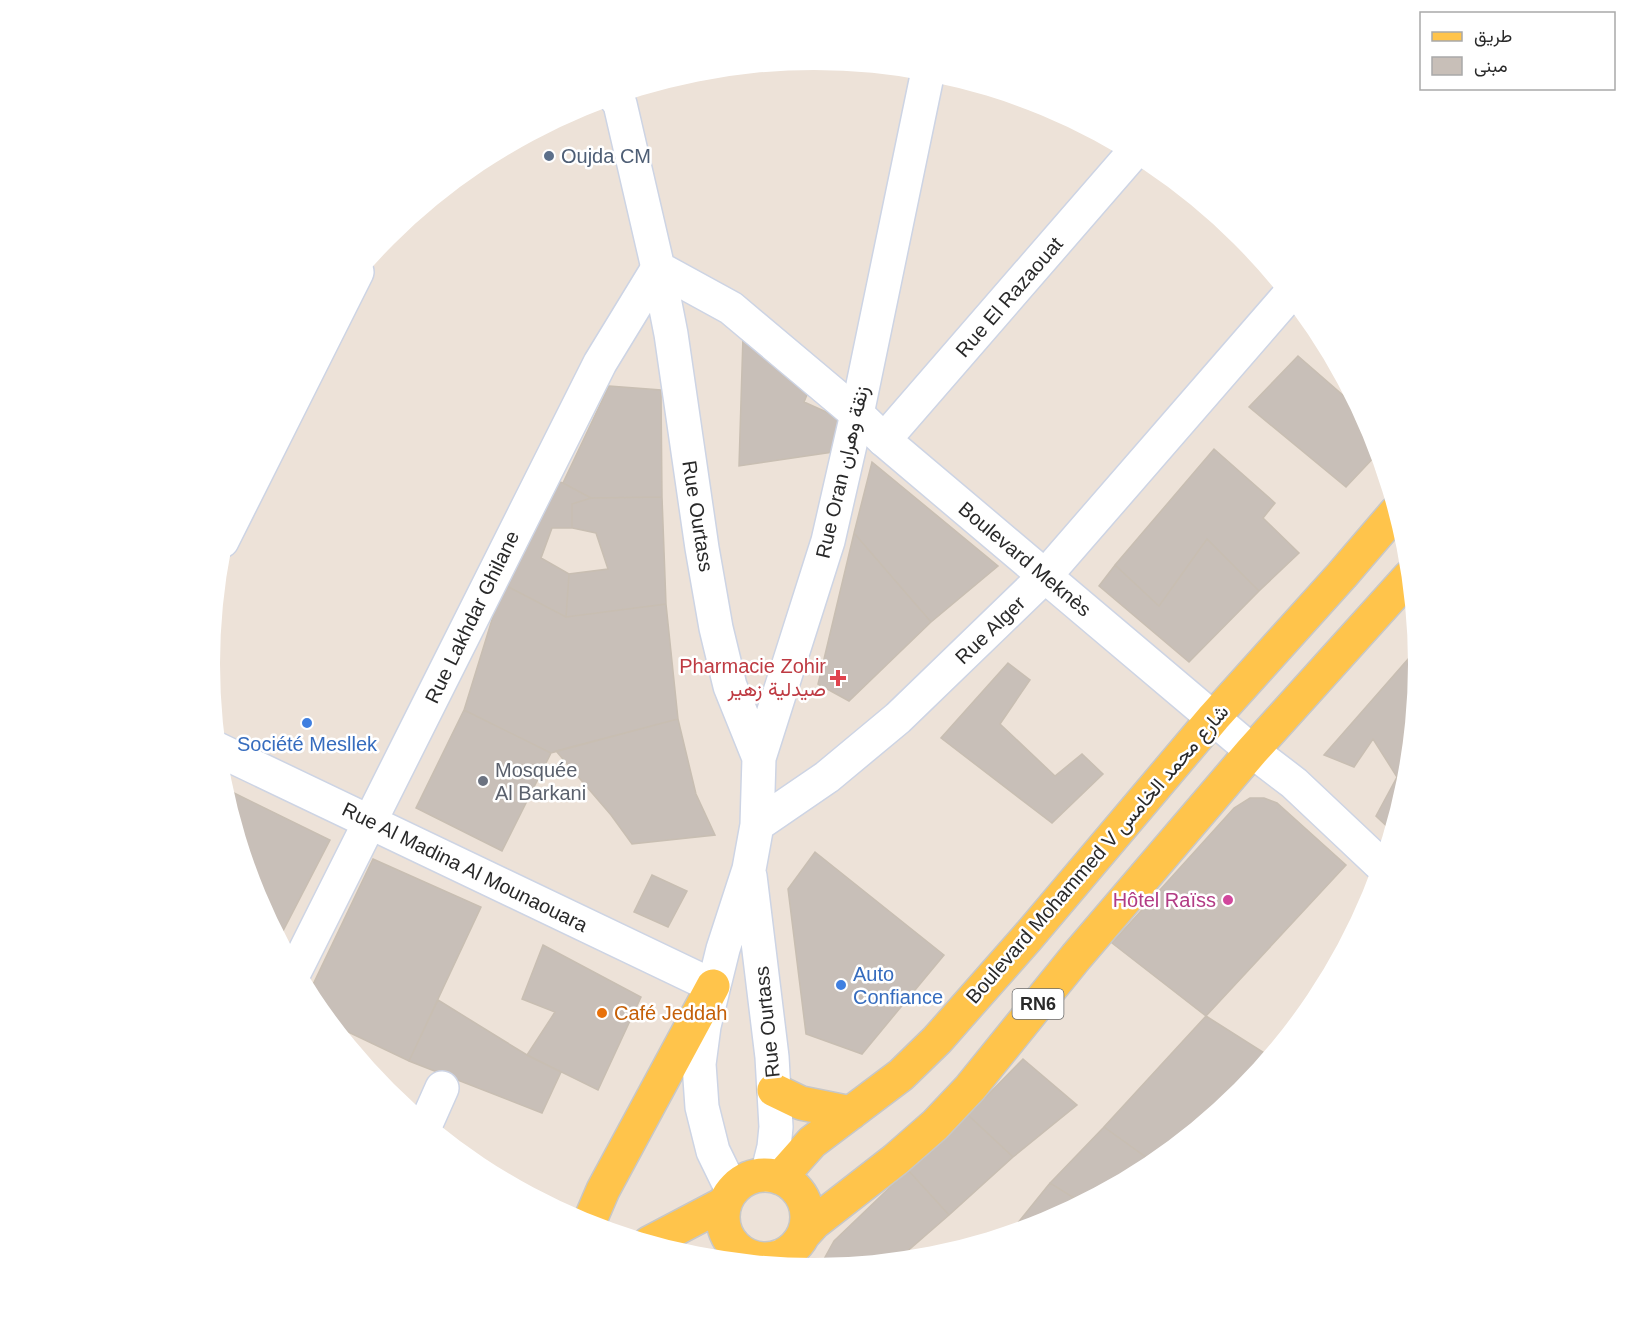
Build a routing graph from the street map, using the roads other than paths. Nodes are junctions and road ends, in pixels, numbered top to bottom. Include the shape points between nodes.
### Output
1 (926, 81) edge
2 (619, 103) edge
3 (1127, 160) edge
4 (658, 268) junction
5 (1284, 301) edge
6 (340, 306) edge
7 (857, 414) junction
8 (884, 440) junction
9 (244, 497) edge
10 (1389, 520) edge
11 (1045, 576) junction
12 (1402, 585) edge
13 (1214, 717) junction
14 (1252, 751) junction
15 (227, 754) edge
16 (759, 758) junction
17 (371, 821) junction
18 (757, 825) junction
19 (1375, 858) edge
20 (749, 869) junction
21 (300, 962) edge
22 (713, 986) junction
23 (442, 1088) dead end
24 (774, 1089) junction
25 (851, 1113) junction
26 (429, 1117) edge
27 (773, 1176) junction
28 (728, 1197) junction
29 (592, 1215) edge
30 (658, 1238) edge
31 (773, 1256) edge

1 - 7 street, Rue Oran زنقة وهران
2 - 4 street, Rue Ourtass
3 - 8 street, Rue El Razaouat
4 - 7 street, Boulevard Meknès via 730,308
4 - 16 street, Rue Ourtass via 716,628 730,686
4 - 17 street, Rue Lakhdar Ghilane via 600,363
5 - 11 street, Rue Alger
6 - 9 street
7 - 8 street, Boulevard Meknès
7 - 16 street, Rue Oran زنقة وهران via 828,541
8 - 11 street, Boulevard Meknès
10 - 13 main road, Boulevard Mohammed V شارع محمد الخامس / RN6
11 - 13 street, Boulevard Meknès
11 - 18 street, Rue Alger via 898,718 827,777
12 - 14 main road, RN6
13 - 14 street, Boulevard Meknès
13 - 25 main road, Boulevard Mohammed V شارع محمد الخامس / RN6 via 937,1040
14 - 19 street, Boulevard Meknès via 1294,783
14 - 31 main road, RN6 via 935,1125
15 - 17 street, Rue Al Madina Al Mounaouara
16 - 18 street, Rue Oran زنقة وهران
17 - 21 street, Rue Lakhdar Ghilane
17 - 22 street, Rue Al Madina Al Mounaouara
18 - 20 street, Rue Oran زنقة وهران
20 - 22 street
20 - 24 street, Rue Ourtass
22 - 28 street via 699,1064 702,1107
22 - 29 main road
23 - 26 street
24 - 25 main road via 801,1103
24 - 27 street, Rue Ourtass
25 - 27 main road, Boulevard Mohammed V شارع محمد الخامس / RN6
27 - 28 main road via 754,1176 742,1181
27 - 31 main road via 795,1188 807,1215
28 - 30 main road
28 - 31 main road via 722,1217 724,1230 735,1247

